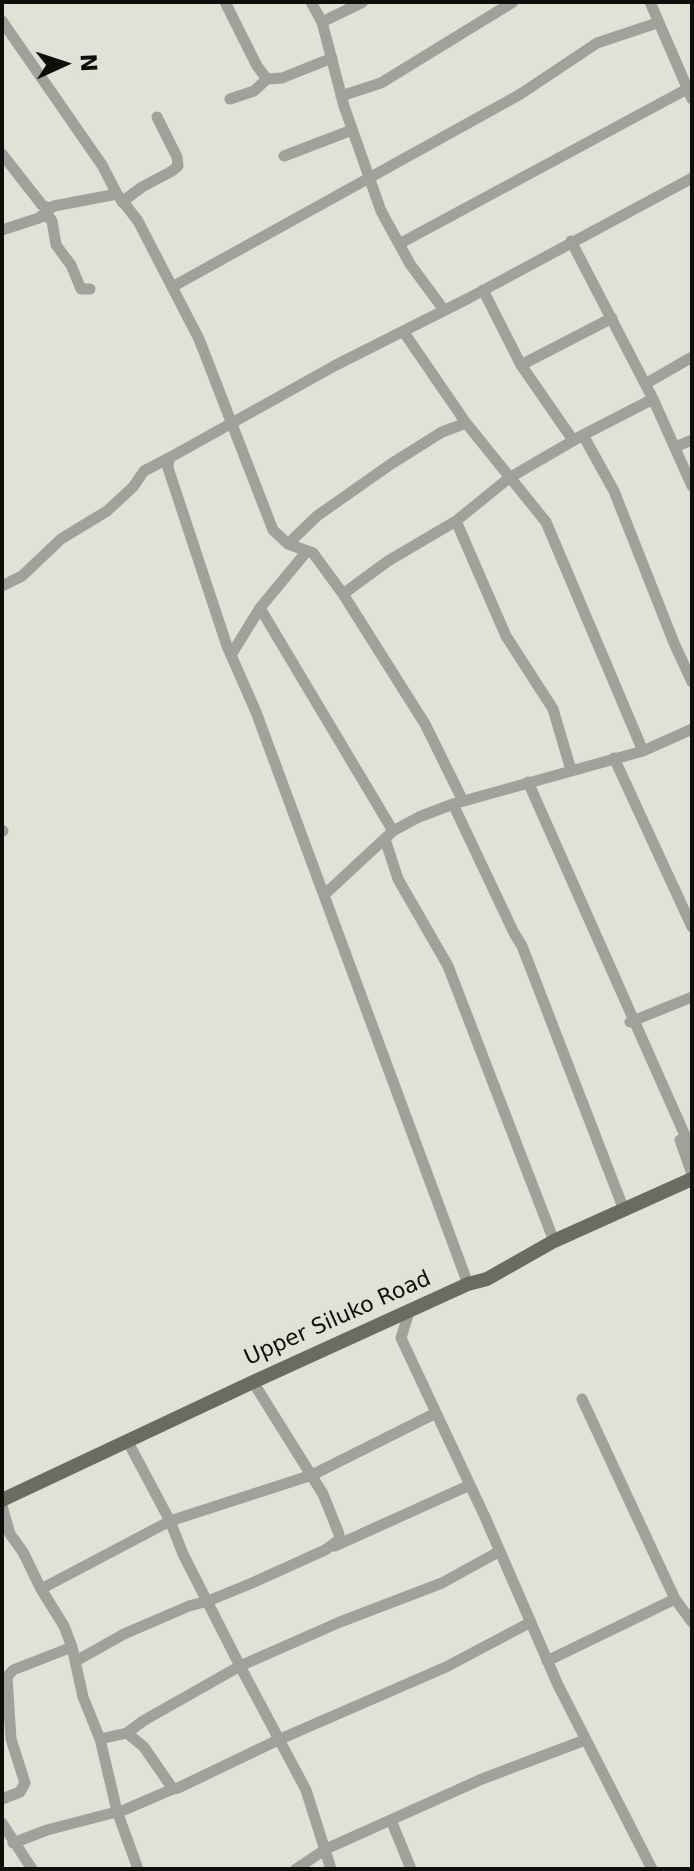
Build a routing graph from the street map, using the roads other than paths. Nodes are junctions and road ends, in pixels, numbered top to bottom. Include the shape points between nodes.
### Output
1 (225, 2) edge
2 (311, 2) edge
3 (363, 2) edge
4 (513, 2) edge
5 (650, 2) edge
6 (2, 21) edge
7 (322, 22) junction
8 (657, 23) junction
9 (332, 58) junction
10 (267, 79) junction
11 (690, 94) edge
12 (341, 96) junction
13 (230, 99) dead end
14 (157, 117) dead end
15 (352, 130) junction
16 (2, 154) edge
17 (284, 156) dead end
18 (369, 176) junction
19 (692, 178) edge
20 (120, 198) junction
21 (54, 206) junction
22 (41, 216) junction
23 (2, 230) edge
24 (571, 241) junction
25 (399, 244) junction
26 (172, 287) junction
27 (90, 289) dead end
28 (483, 290) junction
29 (444, 310) junction
30 (612, 318) junction
31 (403, 331) junction
32 (692, 357) edge
33 (521, 365) junction
34 (645, 384) junction
35 (653, 399) junction
36 (233, 421) junction
37 (466, 423) junction
38 (578, 438) junction
39 (692, 440) edge
40 (675, 447) junction
41 (169, 458) junction
42 (509, 478) junction
43 (692, 486) edge
44 (456, 521) junction
45 (288, 544) junction
46 (307, 551) junction
47 (2, 586) edge
48 (343, 594) junction
49 (260, 608) junction
50 (231, 655) junction
51 (692, 682) edge
52 (692, 729) edge
53 (643, 751) junction
54 (614, 758) junction
55 (571, 770) junction
56 (528, 782) junction
57 (458, 803) junction
58 (389, 835) junction
59 (569, 888) dead end
60 (324, 895) junction
61 (689, 912) edge
62 (692, 927) edge
63 (692, 999) edge
64 (633, 1023) junction
65 (692, 1151) edge
66 (692, 1176) edge
67 (624, 1210) junction
68 (554, 1241) junction
69 (468, 1284) junction
70 (409, 1312) junction
71 (375, 1328) junction
72 (401, 1338) junction
73 (253, 1382) junction
74 (582, 1399) dead end
75 (436, 1413) junction
76 (128, 1442) junction
77 (312, 1475) junction
78 (470, 1485) junction
79 (2, 1503) edge
80 (170, 1521) junction
81 (325, 1550) junction
82 (500, 1551) junction
83 (41, 1589) junction
84 (675, 1599) junction
85 (208, 1601) junction
86 (531, 1622) junction
87 (692, 1622) edge
88 (72, 1647) junction
89 (76, 1661) junction
90 (547, 1661) junction
91 (240, 1666) junction
92 (127, 1733) junction
93 (100, 1739) junction
94 (278, 1740) junction
95 (585, 1740) junction
96 (173, 1789) junction
97 (2, 1799) edge
98 (117, 1811) junction
99 (391, 1820) junction
100 (2, 1823) edge
101 (13, 1843) junction
102 (326, 1849) junction
103 (32, 1869) edge
104 (138, 1869) edge
105 (296, 1869) edge
106 (331, 1869) edge
107 (411, 1869) edge
108 (652, 1869) edge

1 - 10 street
2 - 7 street
3 - 7 street
4 - 12 street via 381,83
5 - 8 street
6 - 20 street
7 - 9 street
8 - 11 street
8 - 18 street via 597,43 519,95
9 - 10 street
9 - 12 street
10 - 13 street via 254,91
11 - 25 street
12 - 15 street
14 - 20 street via 178,166
15 - 17 street
15 - 18 street
16 - 21 street via 42,205
18 - 25 street
18 - 26 street
19 - 24 street
20 - 21 street
20 - 26 street
21 - 22 street
22 - 23 street
22 - 27 street via 52,221 56,245 81,289
24 - 28 street
24 - 30 street
25 - 29 street
26 - 36 street
28 - 29 street
28 - 33 street
29 - 31 street
30 - 33 street
30 - 34 street
31 - 36 street
31 - 37 street
32 - 34 street
33 - 38 street
34 - 35 street
35 - 38 street
35 - 40 street
36 - 41 street
36 - 45 street via 273,530
37 - 42 street
37 - 45 street via 391,464 317,516
38 - 42 street
38 - 51 street via 614,491
39 - 40 street
40 - 43 street
41 - 47 street via 144,471 107,511
41 - 50 street
42 - 44 street
42 - 53 street via 546,522
44 - 48 street
44 - 55 street via 506,636 553,709
45 - 46 street
46 - 48 street via 324,564
46 - 49 street
48 - 57 street via 425,724
49 - 50 street
49 - 58 street
50 - 60 street
52 - 53 street
53 - 54 street
54 - 55 street
54 - 61 street
55 - 56 street
56 - 57 street
56 - 64 street
57 - 58 street
57 - 67 street via 522,946
58 - 60 street
58 - 68 street via 398,879 448,966
59 - 64 street
60 - 69 street
61 - 62 street
63 - 64 street
64 - 65 street
64 - 66 street
66 - 67 main road, Upper Siluko Road
67 - 68 main road, Upper Siluko Road
68 - 69 main road, Upper Siluko Road via 487,1279
69 - 70 main road, Upper Siluko Road
70 - 71 main road, Upper Siluko Road
70 - 72 street
71 - 72 street
71 - 73 main road, Upper Siluko Road
72 - 75 street
73 - 76 main road, Upper Siluko Road
73 - 77 street
74 - 84 street
75 - 77 street
75 - 78 street
76 - 79 main road, Upper Siluko Road
76 - 80 street
77 - 80 street
77 - 81 street via 339,1534
78 - 81 street
78 - 82 street
79 - 83 street via 8,1530
80 - 83 street
80 - 85 street
81 - 85 street
82 - 86 street
82 - 91 street via 442,1583
83 - 88 street
84 - 87 street
84 - 90 street
85 - 89 street via 124,1634
85 - 91 street
86 - 90 street
86 - 94 street via 446,1667
88 - 89 street
88 - 97 street via 7,1677 11,1739 25,1783 20,1792
89 - 93 street
90 - 95 street
91 - 92 street
91 - 94 street
92 - 93 street
92 - 96 street via 144,1747
93 - 98 street
94 - 96 street
94 - 102 street via 306,1790
95 - 99 street
95 - 108 street
96 - 98 street
98 - 101 street
98 - 104 street
99 - 102 street
99 - 107 street
100 - 101 street
101 - 103 street
102 - 105 street
102 - 106 street

